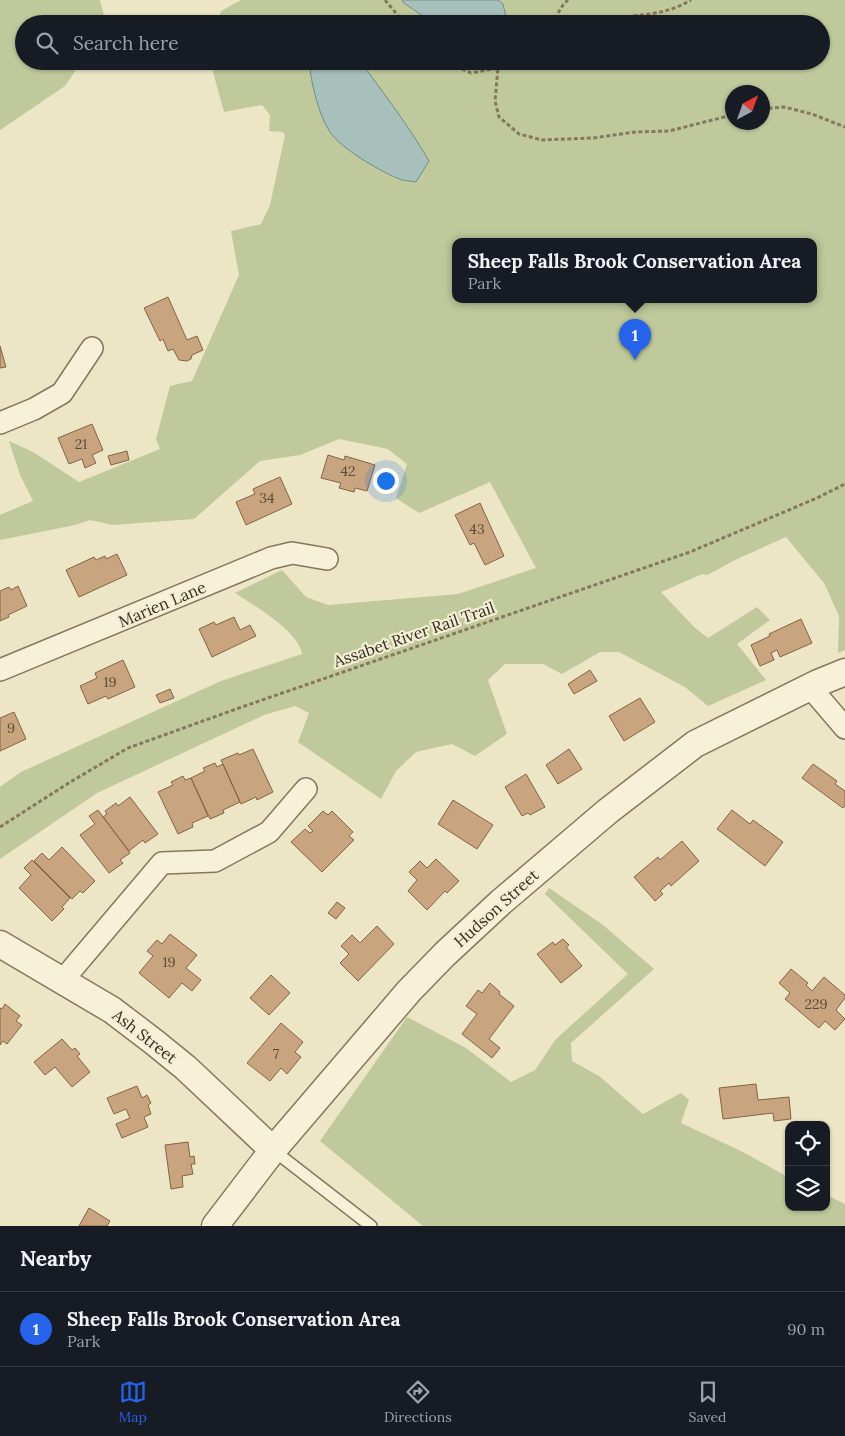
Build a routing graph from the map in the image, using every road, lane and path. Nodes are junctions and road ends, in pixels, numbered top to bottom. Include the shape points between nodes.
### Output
1 (385, 0) edge
2 (568, 0) edge
3 (690, 0) edge
4 (398, 15) edge
5 (557, 15) edge
6 (642, 15) edge
7 (464, 70) edge
8 (487, 70) edge
9 (498, 70) edge
10 (770, 108) edge
11 (725, 117) edge
12 (845, 127) edge
13 (92, 348) dead end
14 (0, 423) edge
15 (845, 484) edge
16 (327, 559) dead end
17 (0, 670) edge
18 (845, 672) edge
19 (810, 687) junction
20 (845, 728) edge
21 (306, 789) dead end
22 (0, 827) edge
23 (0, 944) edge
24 (62, 981) junction
25 (274, 1150) junction
26 (215, 1226) edge
27 (371, 1226) edge

1 - 4 path
2 - 5 path
3 - 6 path via 676,8
7 - 8 path via 471,73
9 - 11 path via 495,101 499,117 519,134 542,140 669,131
10 - 12 path via 784,107
13 - 14 street via 62,393
15 - 22 path, Assabet River Rail Trail via 690,552 128,748
16 - 17 street, Marien Lane via 292,553 271,558
18 - 19 street, Hudson Street
19 - 20 street
19 - 25 street, Hudson Street via 695,744 560,851 409,991
21 - 24 street via 269,832 215,861 162,862
23 - 24 street, Ash Street
24 - 25 street, Ash Street via 112,1010 154,1042
25 - 26 street, Hudson Street
25 - 27 lane

